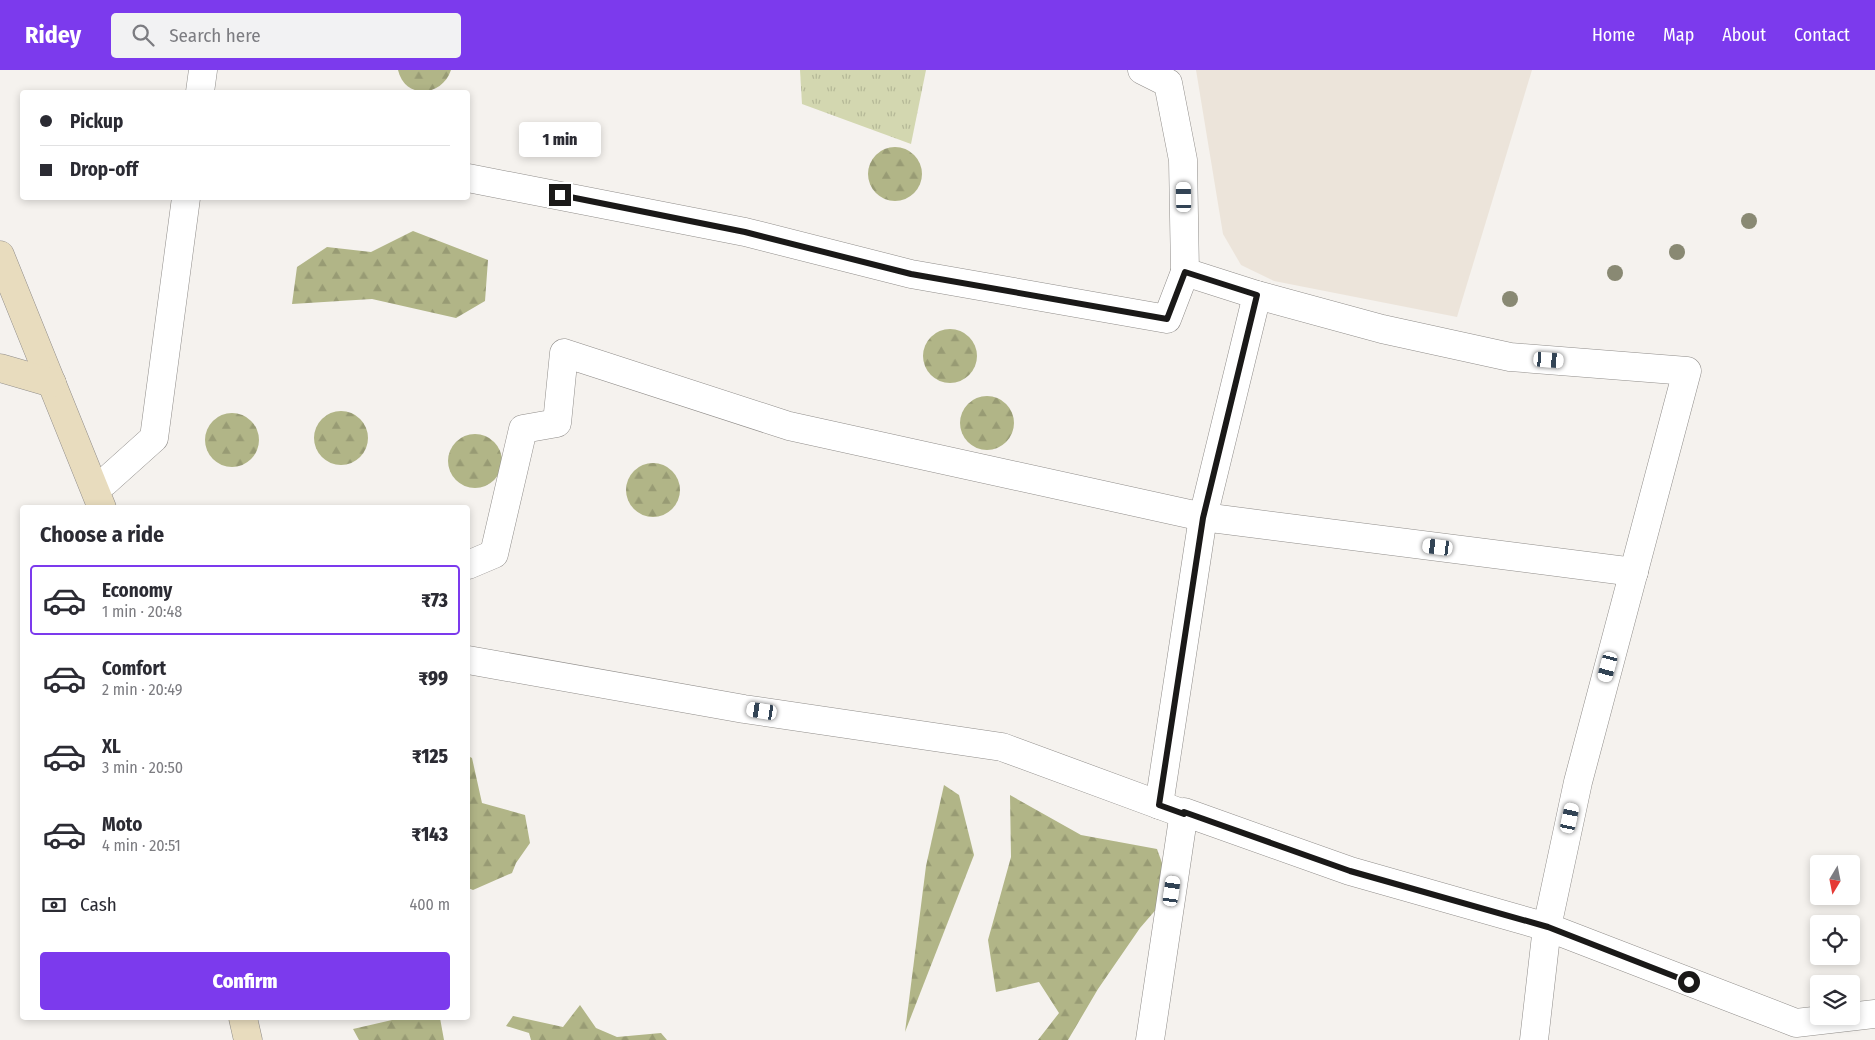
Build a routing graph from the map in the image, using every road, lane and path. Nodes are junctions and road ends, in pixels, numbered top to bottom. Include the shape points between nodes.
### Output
1 (203, 70) edge
2 (1142, 70) edge
3 (200, 90) edge
4 (470, 178) edge
5 (186, 200) edge
6 (0, 255) edge
7 (1185, 272) junction
8 (1257, 295) junction
9 (0, 368) edge
10 (52, 383) junction
11 (103, 495) edge
12 (1203, 518) junction
13 (470, 564) edge
14 (1634, 572) junction
15 (470, 660) edge
16 (1172, 809) junction
17 (1548, 927) junction
18 (1875, 1014) edge
19 (243, 1020) edge
20 (248, 1040) edge
21 (1150, 1040) edge
22 (1534, 1040) edge

1 - 3 street
2 - 7 street via 1168,84 1183,160
4 - 7 street via 745,232 911,274 1167,319
5 - 11 street via 154,438
6 - 10 street
7 - 8 street
8 - 12 street
8 - 14 street via 1510,357 1687,371
9 - 10 street
10 - 11 street
12 - 13 street via 788,426 564,354 557,423 523,428 494,554
12 - 14 street
12 - 16 street
14 - 17 street via 1578,782
15 - 16 street via 744,709 1002,747
16 - 17 street via 1350,871
16 - 21 street
17 - 18 street via 1796,1023
17 - 22 street
19 - 20 street

